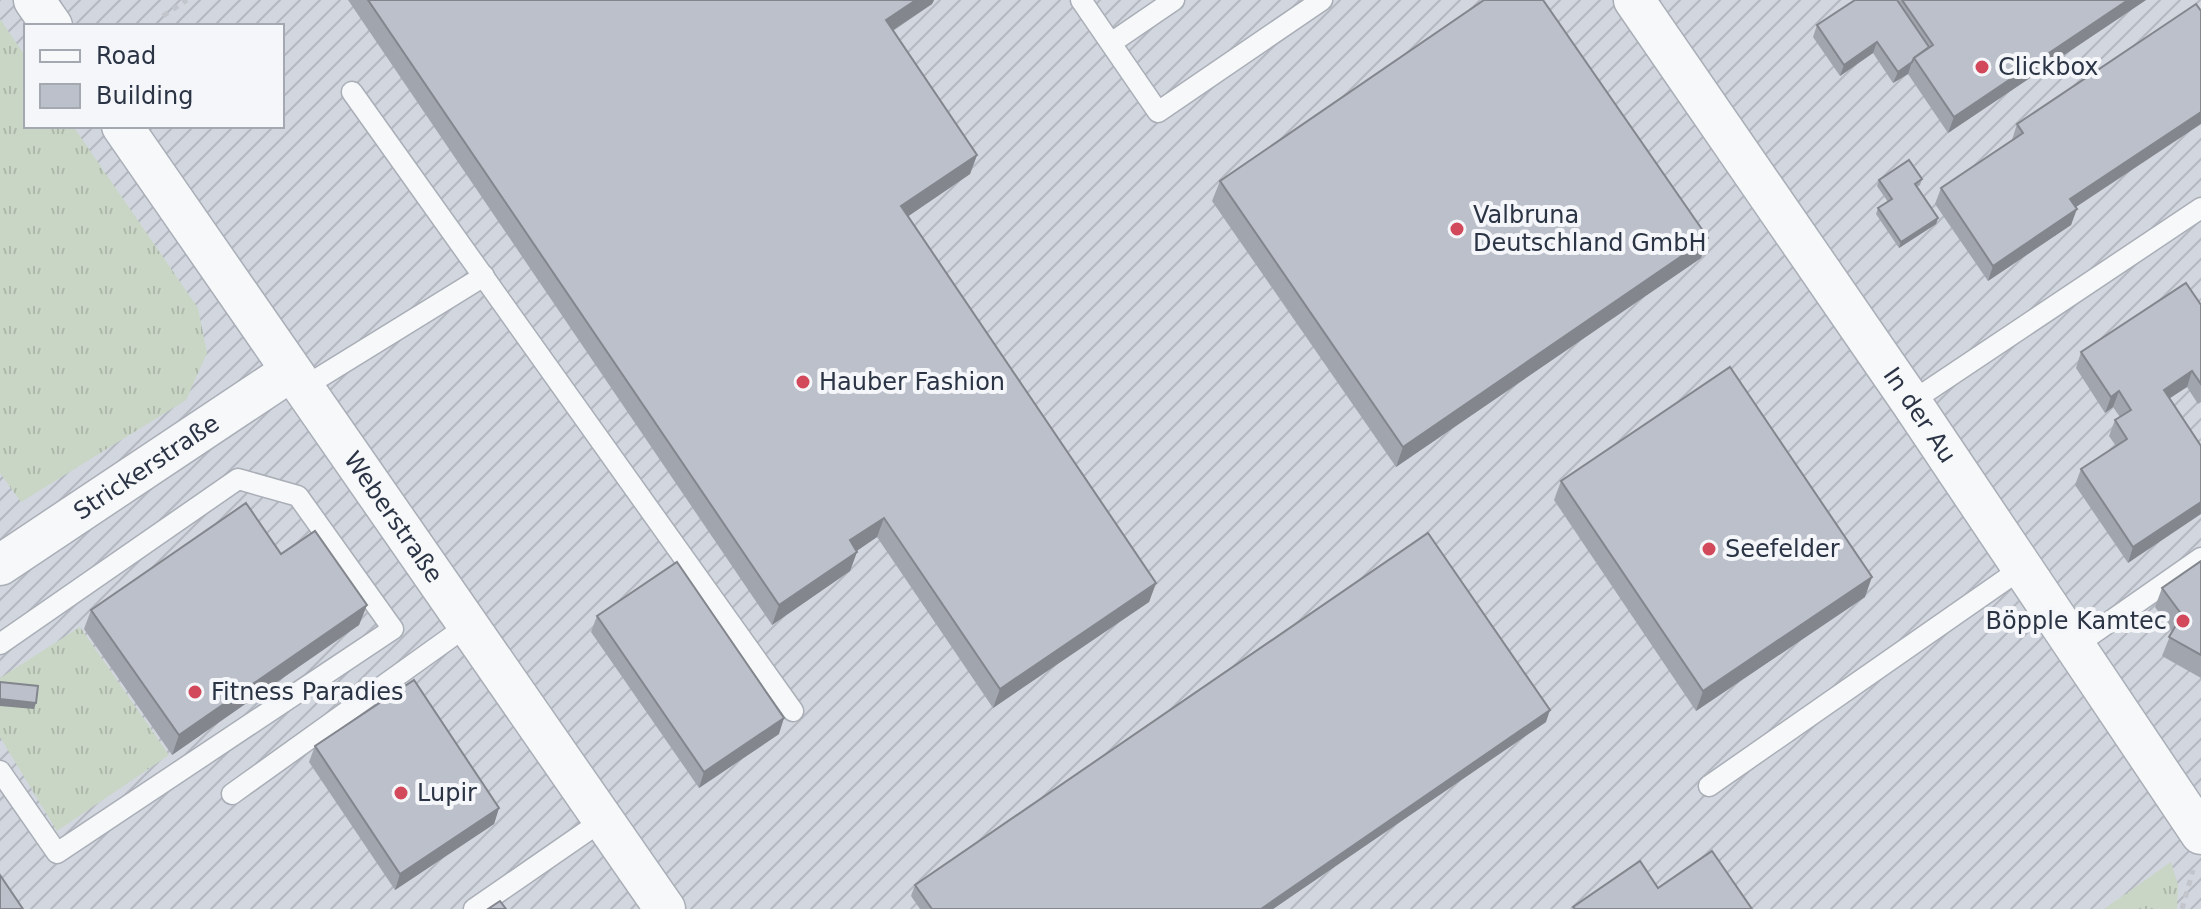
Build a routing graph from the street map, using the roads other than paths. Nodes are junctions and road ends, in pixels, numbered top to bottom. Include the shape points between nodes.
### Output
1 (34, 0) edge
2 (1081, 0) edge
3 (1174, 0) edge
4 (1322, 0) edge
5 (1634, 0) edge
6 (51, 24) edge
7 (1111, 43) junction
8 (352, 92) dead end
9 (123, 128) edge
10 (2201, 208) edge
11 (484, 276) junction
12 (298, 379) junction
13 (1911, 402) junction
14 (2201, 558) edge
15 (0, 565) edge
16 (2022, 568) junction
17 (468, 625) junction
18 (0, 644) edge
19 (2075, 646) junction
20 (793, 711) dead end
21 (0, 771) edge
22 (1709, 786) dead end
23 (232, 794) dead end
24 (603, 820) junction
25 (2198, 848) edge
26 (474, 909) edge
27 (665, 909) edge

1 - 6 street
2 - 7 lane
3 - 7 lane
4 - 7 lane via 1158,112
5 - 13 street, In der Au
8 - 11 lane
9 - 12 street, Weberstraße
10 - 13 lane
11 - 12 lane
11 - 20 lane
12 - 15 street, Strickerstraße
12 - 17 street, Weberstraße
13 - 16 street, In der Au
14 - 19 lane
16 - 19 street, In der Au
16 - 22 lane
17 - 23 lane
17 - 24 street, Weberstraße
18 - 21 lane via 238,479 298,496 393,629 57,853
19 - 25 street, In der Au
24 - 26 lane
24 - 27 street, Weberstraße

